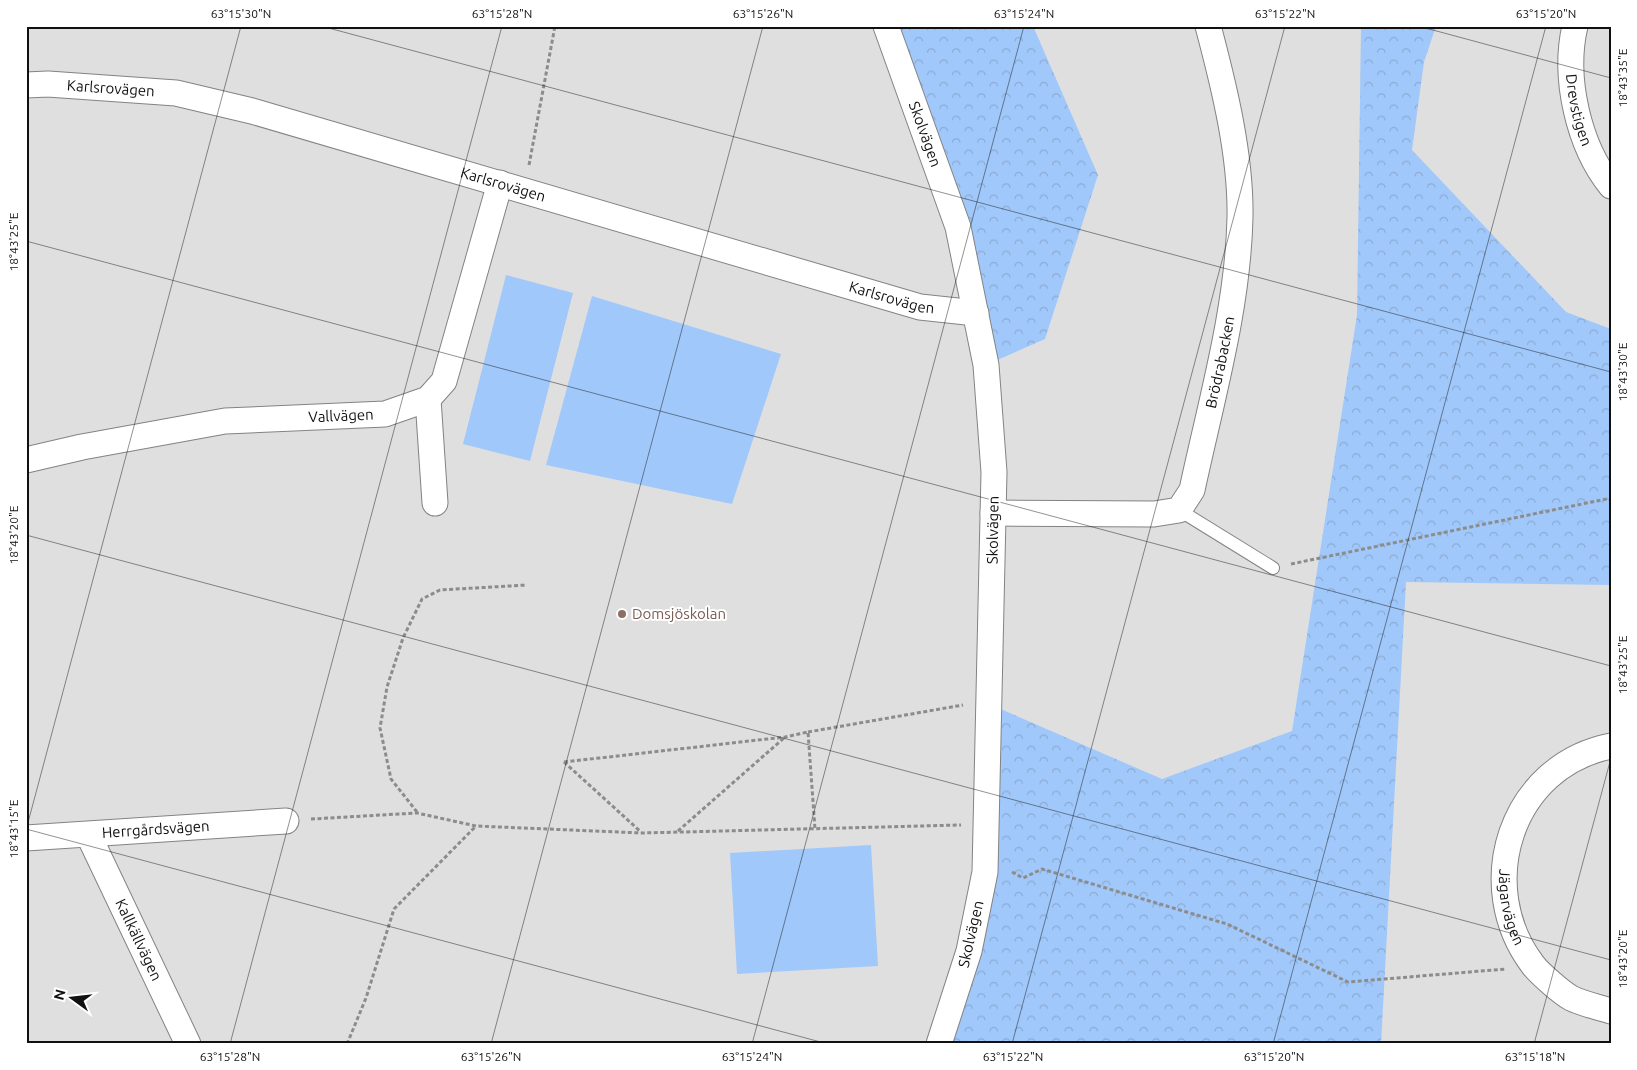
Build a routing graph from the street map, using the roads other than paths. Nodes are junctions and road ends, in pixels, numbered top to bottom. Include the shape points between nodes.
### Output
1 (886, 26) edge
2 (1208, 26) edge
3 (1575, 26) edge
4 (26, 85) edge
5 (500, 183) junction
6 (1611, 186) edge
7 (976, 313) junction
8 (428, 399) junction
9 (26, 460) edge
10 (435, 503) dead end
11 (1179, 510) junction
12 (993, 513) junction
13 (1272, 568) road end
14 (1611, 746) edge
15 (286, 821) road end
16 (89, 836) junction
17 (26, 838) edge
18 (1611, 1011) edge
19 (188, 1044) edge
20 (939, 1044) edge

1 - 7 street, Skolvägen via 958,227
2 - 11 street, Brödrabacken via 1227,98 1240,216 1228,319 1192,490
3 - 6 street, Drevstigen via 1572,82 1580,130 1602,175
4 - 5 street, Karlsrovägen via 176,94 252,110
5 - 7 street, Karlsrovägen via 920,307
5 - 8 street via 444,381
7 - 12 street, Skolvägen via 986,365 994,472
8 - 9 street, Vallvägen via 385,414 225,421
8 - 10 street
11 - 12 street via 1154,514
11 - 13 lane
12 - 20 street, Skolvägen via 986,859 969,951
14 - 18 street, Jägarvägen via 1593,749 1563,766 1536,788 1518,815 1507,847 1503,886 1512,929 1534,966 1570,997
15 - 16 street, Herrgårdsvägen
16 - 17 street, Herrgårdsvägen
16 - 19 street, Kallkällvägen

